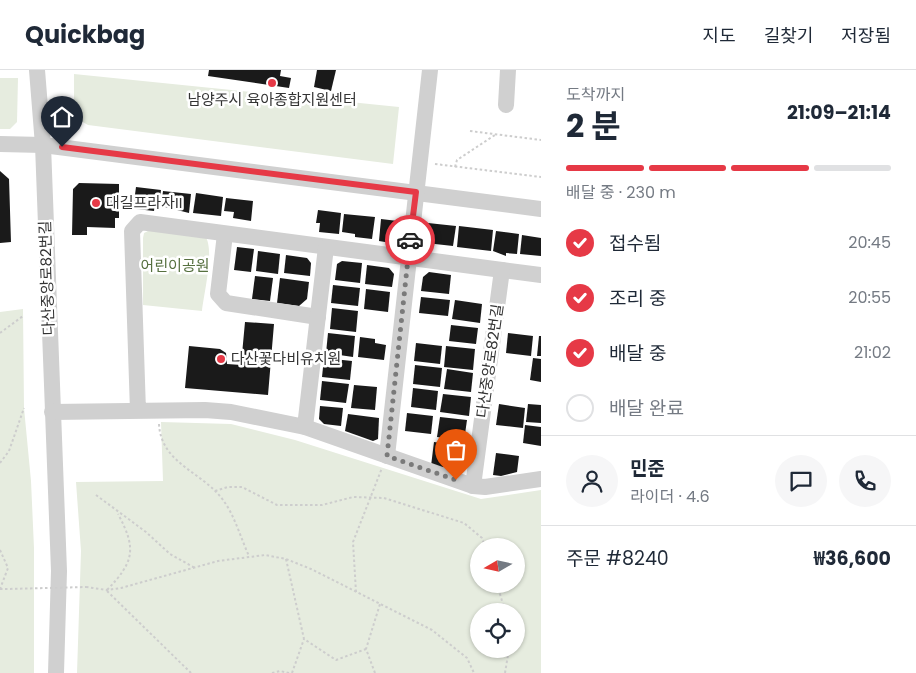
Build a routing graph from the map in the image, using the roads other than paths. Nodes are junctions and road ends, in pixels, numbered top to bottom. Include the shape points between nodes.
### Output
1 (37, 70) edge
2 (430, 70) edge
3 (508, 70) edge
4 (506, 105) dead end
5 (0, 144) edge
6 (43, 145) junction
7 (416, 192) junction
8 (541, 209) edge
9 (225, 234) junction
10 (326, 248) junction
11 (408, 258) junction
12 (502, 270) junction
13 (541, 275) edge
14 (318, 318) junction
15 (138, 411) junction
16 (52, 412) junction
17 (304, 427) junction
18 (387, 456) junction
19 (541, 478) edge
20 (473, 486) junction
21 (56, 673) edge

1 - 6 street, 다산중앙로82번길
2 - 7 street
3 - 4 street
5 - 6 street
6 - 7 street
6 - 16 street, 다산중앙로82번길
7 - 8 street
7 - 11 street
9 - 10 street
9 - 14 street via 218,294 226,304
9 - 15 street via 140,222 132,231
10 - 11 street
10 - 14 street
11 - 12 street
11 - 18 street
12 - 13 street
12 - 20 street, 다산중앙로82번길
14 - 17 street
15 - 16 street
15 - 17 street via 231,412
16 - 21 street, 다산중앙로82번길 via 59,572
17 - 18 street
18 - 20 street
19 - 20 street

